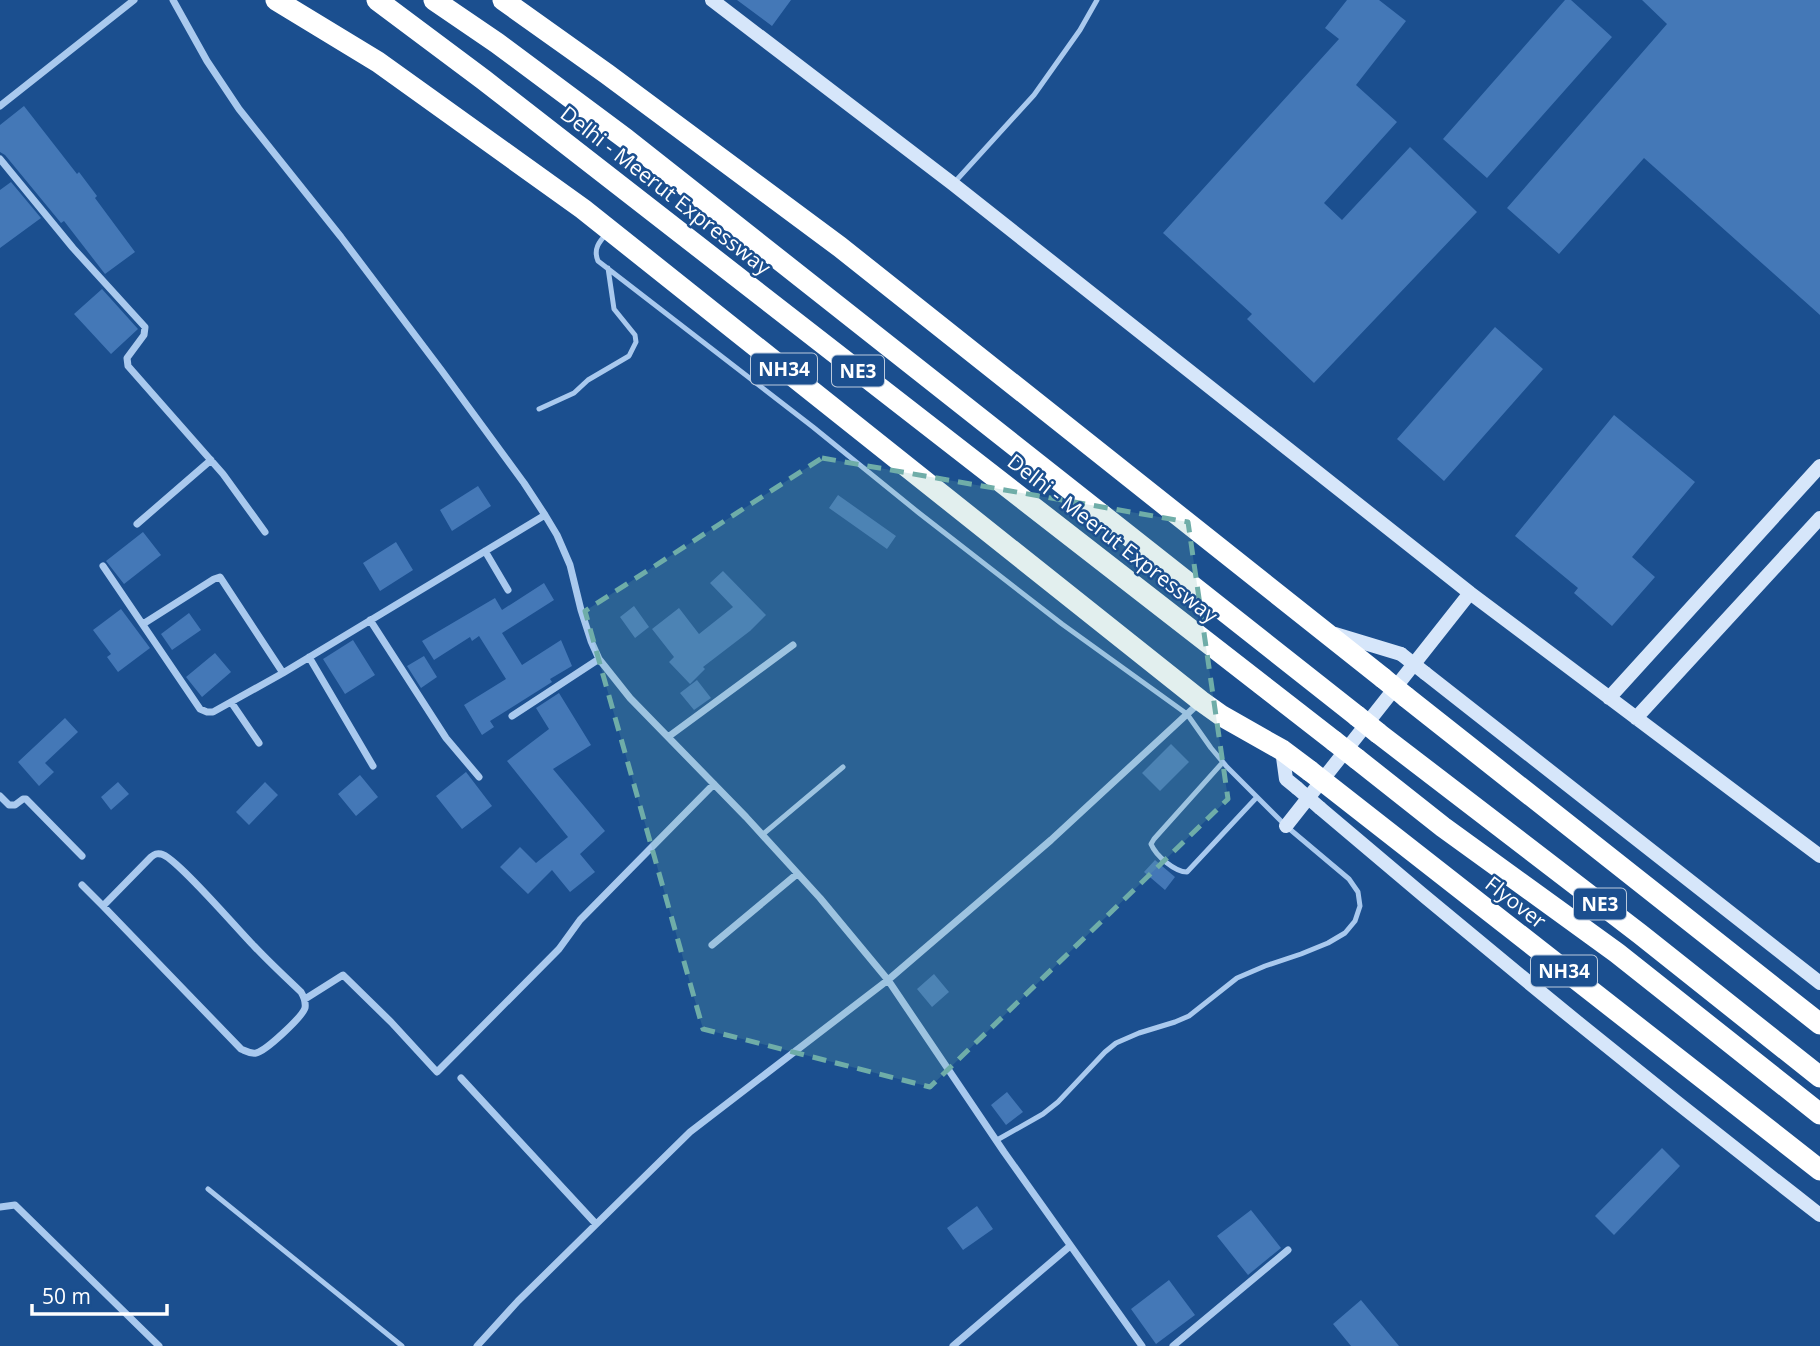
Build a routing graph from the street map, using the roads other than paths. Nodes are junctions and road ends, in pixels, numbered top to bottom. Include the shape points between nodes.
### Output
1 (134, 0) edge
2 (173, 0) edge
3 (276, 0) edge
4 (377, 0) edge
5 (434, 0) edge
6 (503, 0) edge
7 (712, 0) edge
8 (1097, 0) edge
9 (0, 106) edge
10 (0, 159) edge
11 (953, 184) junction
12 (609, 229) junction
13 (608, 268) junction
14 (539, 409) dead end
15 (211, 460) junction
16 (1820, 466) edge
17 (545, 515) junction
18 (1820, 518) edge
19 (137, 524) dead end
20 (265, 532) dead end
21 (485, 551) junction
22 (103, 566) dead end
23 (508, 590) dead end
24 (1470, 593) junction
25 (370, 620) junction
26 (143, 624) junction
27 (1324, 631) junction
28 (793, 645) dead end
29 (309, 657) junction
30 (599, 659) junction
31 (283, 673) junction
32 (1609, 698) junction
33 (231, 702) junction
34 (1194, 707) junction
35 (512, 716) dead end
36 (1636, 718) junction
37 (668, 737) junction
38 (259, 743) dead end
39 (1282, 750) junction
40 (1223, 762) junction
41 (373, 766) dead end
42 (843, 767) dead end
43 (479, 777) dead end
44 (714, 784) junction
45 (0, 796) edge
46 (1256, 797) junction
47 (1286, 827) junction
48 (762, 835) junction
49 (82, 856) dead end
50 (1820, 856) edge
51 (797, 874) junction
52 (82, 884) dead end
53 (103, 906) junction
54 (712, 945) dead end
55 (888, 980) junction
56 (1820, 983) edge
57 (305, 999) junction
58 (1820, 1024) edge
59 (1820, 1077) edge
60 (461, 1078) dead end
61 (1820, 1114) edge
62 (997, 1140) junction
63 (1820, 1170) edge
64 (208, 1189) dead end
65 (0, 1207) edge
66 (1820, 1215) edge
67 (596, 1224) junction
68 (1070, 1246) junction
69 (1288, 1250) dead end
70 (159, 1346) edge
71 (402, 1346) edge
72 (477, 1346) edge
73 (953, 1346) edge
74 (1142, 1346) edge
75 (1173, 1346) edge

1 - 9 street
2 - 17 street via 239,109 442,371
3 - 12 highway, NH34 via 378,62
4 - 61 highway, Delhi - Meerut Expressway / NE3, bridge
5 - 59 highway, Delhi - Meerut Expressway / NE3, bridge via 626,139
6 - 27 highway via 840,247
7 - 11 main road
8 - 11 lane via 1034,95
10 - 15 street via 145,327 127,358 128,366
11 - 24 main road
12 - 13 lane via 595,254
12 - 34 highway, NH34
13 - 14 lane via 614,309 636,342 629,356 574,393
13 - 34 lane via 1062,624
15 - 19 street
15 - 20 street
16 - 32 main road
17 - 21 street
17 - 30 street via 570,565
18 - 36 main road
21 - 23 street
21 - 25 street
22 - 26 street
24 - 32 main road
24 - 47 main road
25 - 29 street
25 - 43 street via 446,738
26 - 31 street via 220,578
26 - 33 street via 200,709 213,712
27 - 56 main road, bridge via 1401,654
27 - 58 highway, bridge
28 - 37 street
29 - 31 street
29 - 41 street
30 - 35 street
30 - 37 street
31 - 33 street
32 - 36 main road
33 - 38 street
34 - 39 highway, NH34 via 1222,716
34 - 40 lane
34 - 55 street via 1051,840
36 - 50 main road
37 - 44 street
39 - 63 highway, Flyover / NH34, bridge
39 - 66 main road, bridge via 1286,779 1582,1027
40 - 46 lane
40 - 46 lane via 1154,839 1154,850 1176,869 1187,872
42 - 48 lane
44 - 48 street
44 - 57 street via 437,1072 343,975
45 - 49 street via 9,805 26,799
46 - 47 lane
47 - 62 lane via 1349,879 1358,892 1360,906 1345,933 1237,978 1189,1016 1116,1043 1058,1102
48 - 51 street
51 - 54 street
51 - 55 street
52 - 53 street
53 - 57 street via 151,857 162,853
53 - 57 street via 250,1054 271,1045 302,1014
55 - 62 street
55 - 67 street via 690,1132
60 - 67 street
62 - 68 street
64 - 71 lane
65 - 70 street via 15,1205
67 - 72 street
68 - 73 street
68 - 74 street
69 - 75 street

